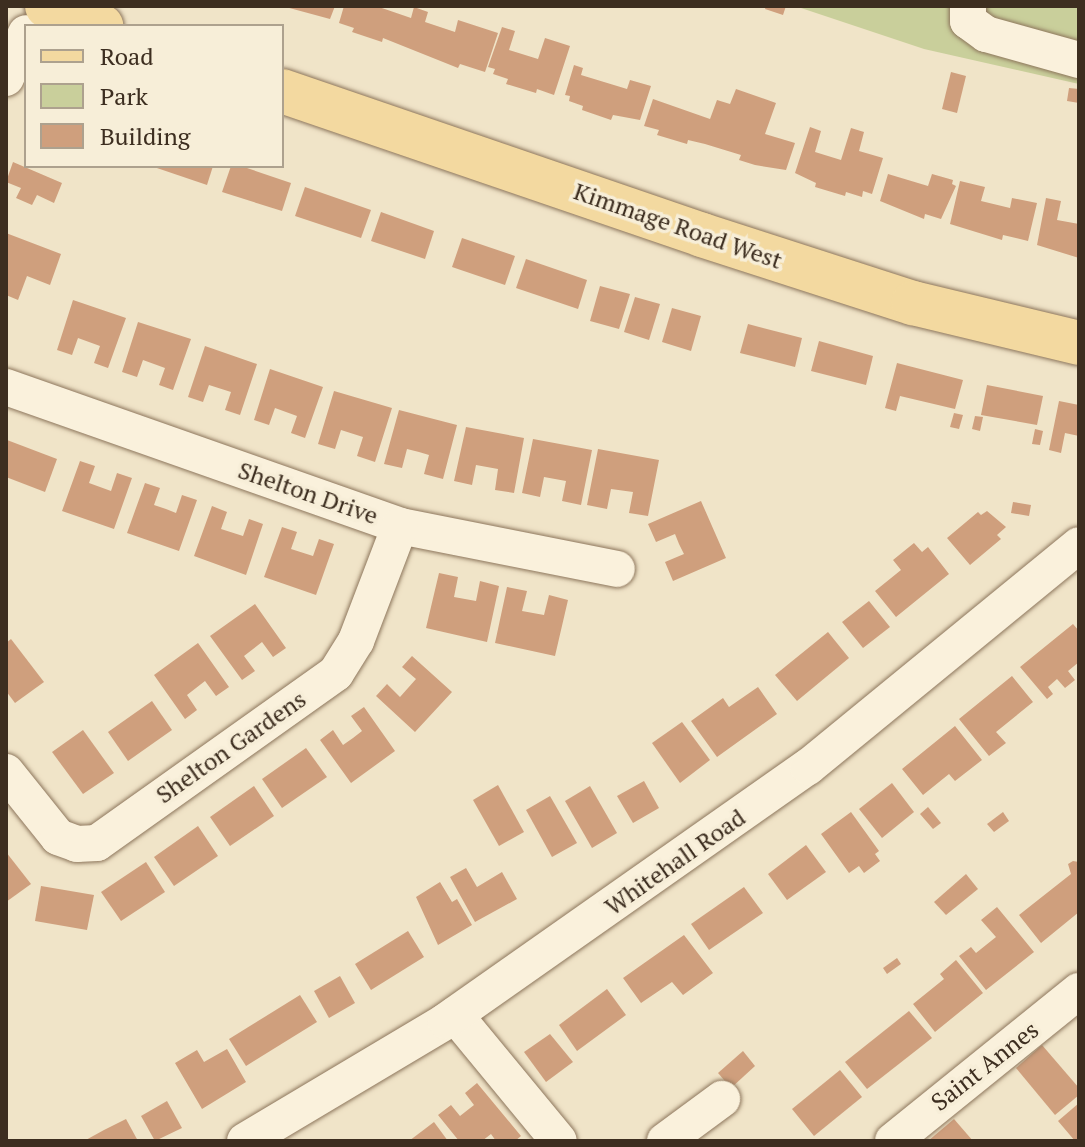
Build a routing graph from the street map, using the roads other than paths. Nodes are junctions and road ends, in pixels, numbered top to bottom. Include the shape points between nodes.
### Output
1 (39, 6) edge
2 (47, 6) edge
3 (968, 6) edge
4 (30, 24) edge
5 (96, 24) edge
6 (24, 38) edge
7 (1079, 60) edge
8 (6, 78) edge
9 (284, 92) edge
10 (1079, 343) edge
11 (6, 387) edge
12 (400, 526) junction
13 (1079, 545) edge
14 (617, 569) dead end
15 (6, 772) edge
16 (1075, 1004) edge
17 (455, 1015) junction
18 (722, 1099) dead end
19 (245, 1141) edge
20 (559, 1141) edge
21 (665, 1141) edge
22 (893, 1141) edge

1 - 4 street
2 - 5 main road
3 - 7 street via 968,21 986,34
6 - 8 street
9 - 10 main road, Kimmage Road West via 913,303
11 - 12 street, Shelton Drive
12 - 14 street, Shelton Drive
12 - 15 street, Shelton Gardens via 356,641 336,673 97,843 77,844 58,837
13 - 17 street, Whitehall Road via 808,767
16 - 22 street, Saint Annes
17 - 19 street, Whitehall Road
17 - 20 street
18 - 21 street

